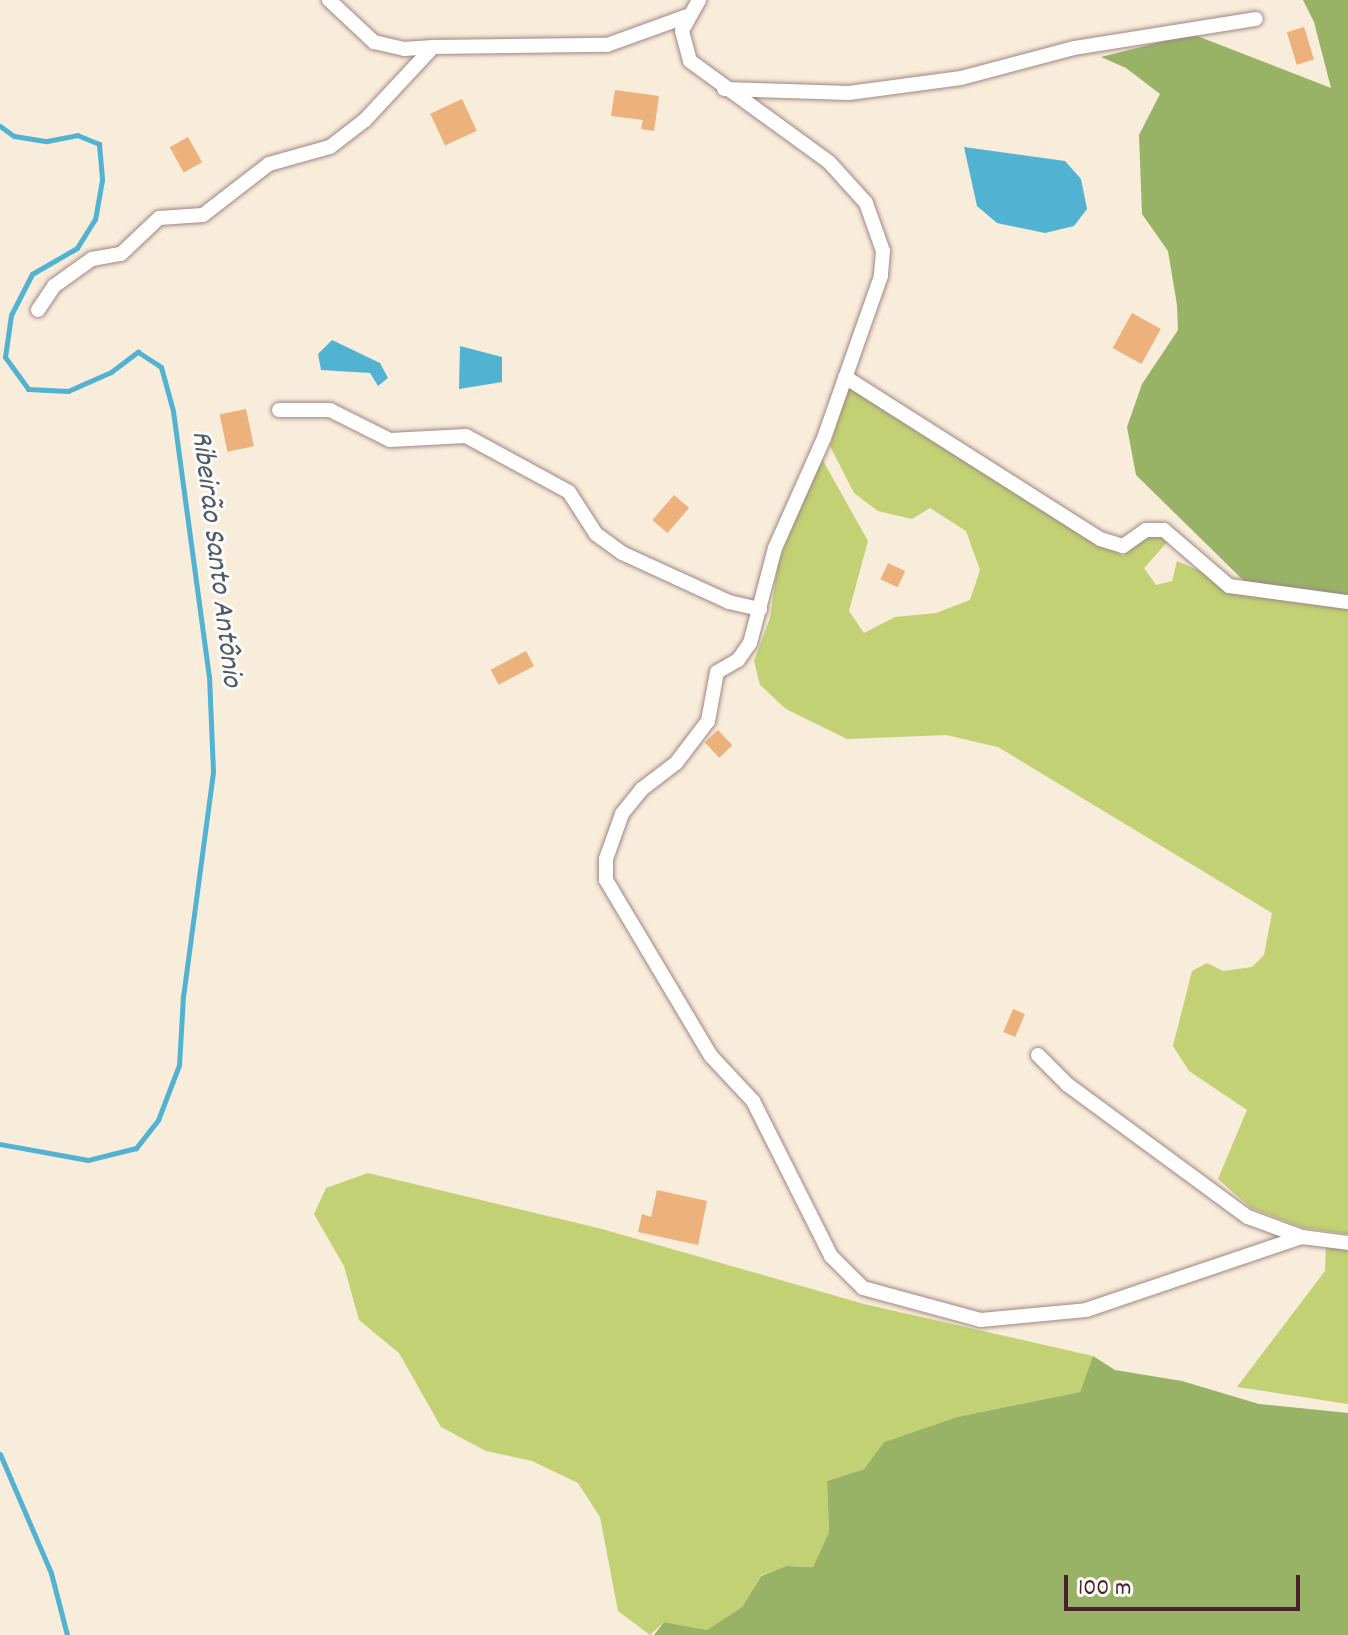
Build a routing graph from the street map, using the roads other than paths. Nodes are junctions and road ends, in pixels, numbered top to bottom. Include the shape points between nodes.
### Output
1 (329, 0) edge
2 (699, 0) edge
3 (687, 16) junction
4 (1256, 19) dead end
5 (433, 47) junction
6 (724, 89) junction
7 (38, 310) dead end
8 (845, 377) junction
9 (279, 410) dead end
10 (1348, 602) edge
11 (760, 609) junction
12 (1038, 1055) dead end
13 (1302, 1237) junction
14 (1348, 1243) edge

1 - 5 street via 374,42 404,49
2 - 3 street
3 - 5 street via 607,45
3 - 6 street via 683,44 690,61
4 - 6 street via 1074,48 961,78 849,93
5 - 7 street via 365,120 330,147 269,164 203,215 159,218 121,254 92,259 54,286
6 - 8 street via 829,162 866,203 877,225 881,276
8 - 10 street via 1100,539 1123,546 1146,530 1164,530 1229,586
8 - 11 street via 775,548
9 - 11 street via 330,410 390,440 466,436 569,492 596,534 622,553 729,602
11 - 13 street via 750,643 738,660 717,672 708,721 676,763 642,789 622,814 606,859 606,880 711,1056 753,1101 831,1256 863,1288 981,1320 1086,1310
12 - 13 street via 1068,1085 1248,1217
13 - 14 street

